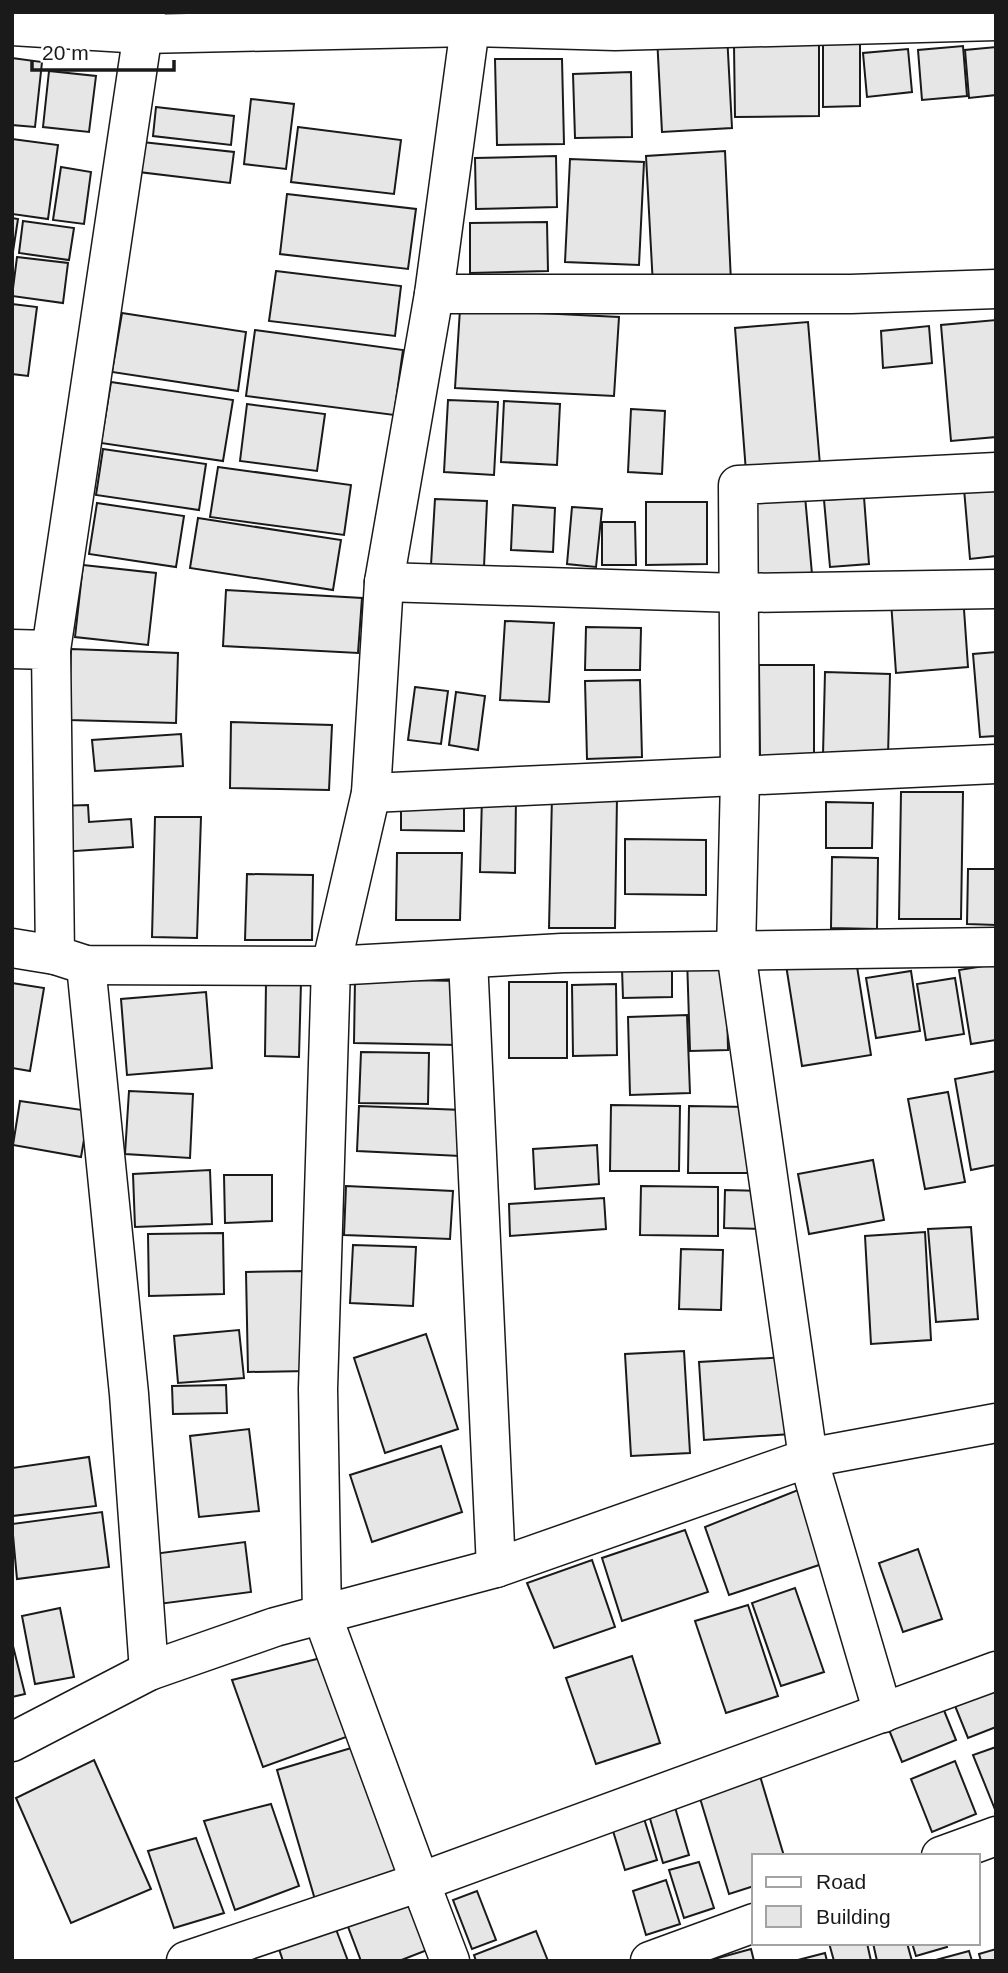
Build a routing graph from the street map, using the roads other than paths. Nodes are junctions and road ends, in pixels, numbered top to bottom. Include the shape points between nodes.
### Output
1 (471, 20) edge
2 (996, 21) edge
3 (145, 23) edge
4 (12, 26) edge
5 (996, 289) edge
6 (434, 294) junction
7 (996, 472) edge
8 (384, 582) junction
9 (996, 589) edge
10 (738, 593) junction
11 (12, 649) edge
12 (51, 650) junction
13 (996, 764) edge
14 (740, 778) junction
15 (370, 793) junction
16 (996, 947) edge
17 (12, 948) edge
18 (736, 952) junction
19 (468, 959) junction
20 (70, 960) junction
21 (331, 966) junction
22 (996, 1423) edge
23 (808, 1458) junction
24 (496, 1568) junction
25 (322, 1615) junction
26 (149, 1671) junction
27 (996, 1671) edge
28 (883, 1713) junction
29 (12, 1742) edge
30 (996, 1836) edge
31 (946, 1854) edge
32 (420, 1882) junction
33 (752, 1924) edge
34 (187, 1961) edge
35 (450, 1961) edge
36 (650, 1961) edge

1 - 2 street via 615,31
1 - 3 street
1 - 6 street
3 - 4 street
3 - 12 street
5 - 6 street via 850,294
6 - 8 street
7 - 10 street via 738,485
8 - 10 street
8 - 15 street
9 - 10 street
10 - 14 street
11 - 12 street
12 - 20 street
13 - 14 street
14 - 15 street
14 - 18 street
15 - 21 street
16 - 18 street
17 - 20 street
18 - 19 street via 562,953
18 - 23 street
19 - 21 street
19 - 24 street
20 - 21 street
20 - 26 street via 129,1394
21 - 25 street via 318,1389
22 - 23 street
23 - 24 street
23 - 28 street
24 - 25 street
25 - 26 street
25 - 32 street
26 - 29 street
27 - 28 street
28 - 32 street
30 - 31 street
32 - 34 street
32 - 35 street
33 - 36 street

